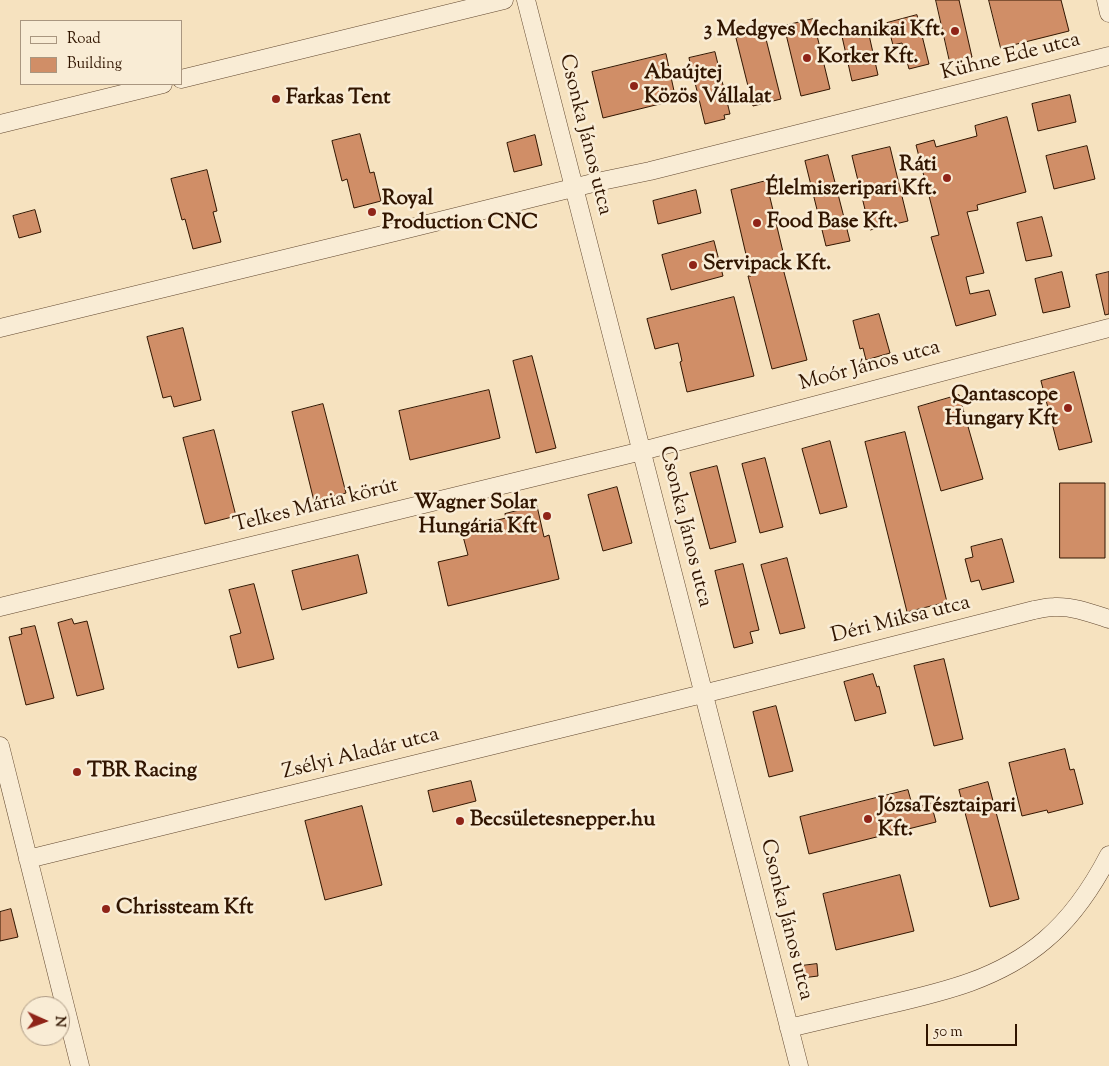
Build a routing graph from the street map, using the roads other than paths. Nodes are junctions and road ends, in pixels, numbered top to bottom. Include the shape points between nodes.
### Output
1 (504, 0) edge
2 (526, 0) edge
3 (1106, 0) edge
4 (1109, 13) edge
5 (1109, 56) edge
6 (182, 79) edge
7 (159, 85) edge
8 (0, 124) edge
9 (574, 187) junction
10 (0, 328) edge
11 (1109, 328) edge
12 (642, 451) junction
13 (0, 607) edge
14 (1109, 619) edge
15 (704, 694) junction
16 (0, 746) edge
17 (1109, 855) edge
18 (28, 859) junction
19 (789, 1028) junction
20 (80, 1066) edge
21 (799, 1066) edge

1 - 6 street
2 - 9 street, Csonka János utca
3 - 4 street
5 - 9 street, Kühne Ede utca via 650,171
7 - 8 street
9 - 10 street
9 - 12 street, Csonka János utca
11 - 12 street, Moór János utca
12 - 13 street, Telkes Mária körút
12 - 15 street, Csonka János utca
14 - 15 street, Déri Miksa utca via 1053,606
15 - 18 street, Zsélyi Aladár utca
15 - 19 street, Csonka János utca
16 - 18 street
17 - 19 street via 1087,892 1063,922 1032,950 998,971 940,993
18 - 20 street
19 - 21 street, Csonka János utca

